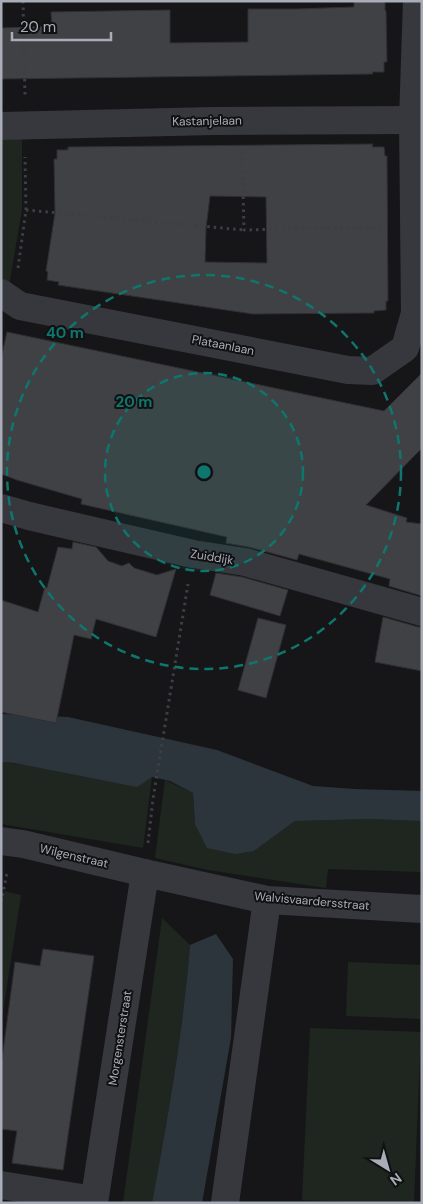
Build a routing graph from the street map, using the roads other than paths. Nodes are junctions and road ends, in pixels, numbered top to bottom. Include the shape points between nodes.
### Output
1 (417, 1) edge
2 (414, 120) junction
3 (1, 126) edge
4 (1, 293) edge
5 (1, 508) edge
6 (422, 612) edge
7 (1, 841) edge
8 (146, 873) junction
9 (268, 900) junction
10 (422, 909) edge
11 (1, 1185) edge
12 (94, 1201) edge
13 (225, 1203) edge

1 - 2 street, Plataanlaan
2 - 3 street, Kastanjelaan
2 - 4 street, Plataanlaan via 415,313 405,348 372,371 348,370 20,306
5 - 6 street, Zuiddijk via 193,554 245,562
7 - 8 street, Wilgenstraat
8 - 9 street, Walvisvaardersstraat
8 - 12 street, Morgensterstraat
9 - 10 street, Walvisvaardersstraat
9 - 13 street
11 - 12 street

